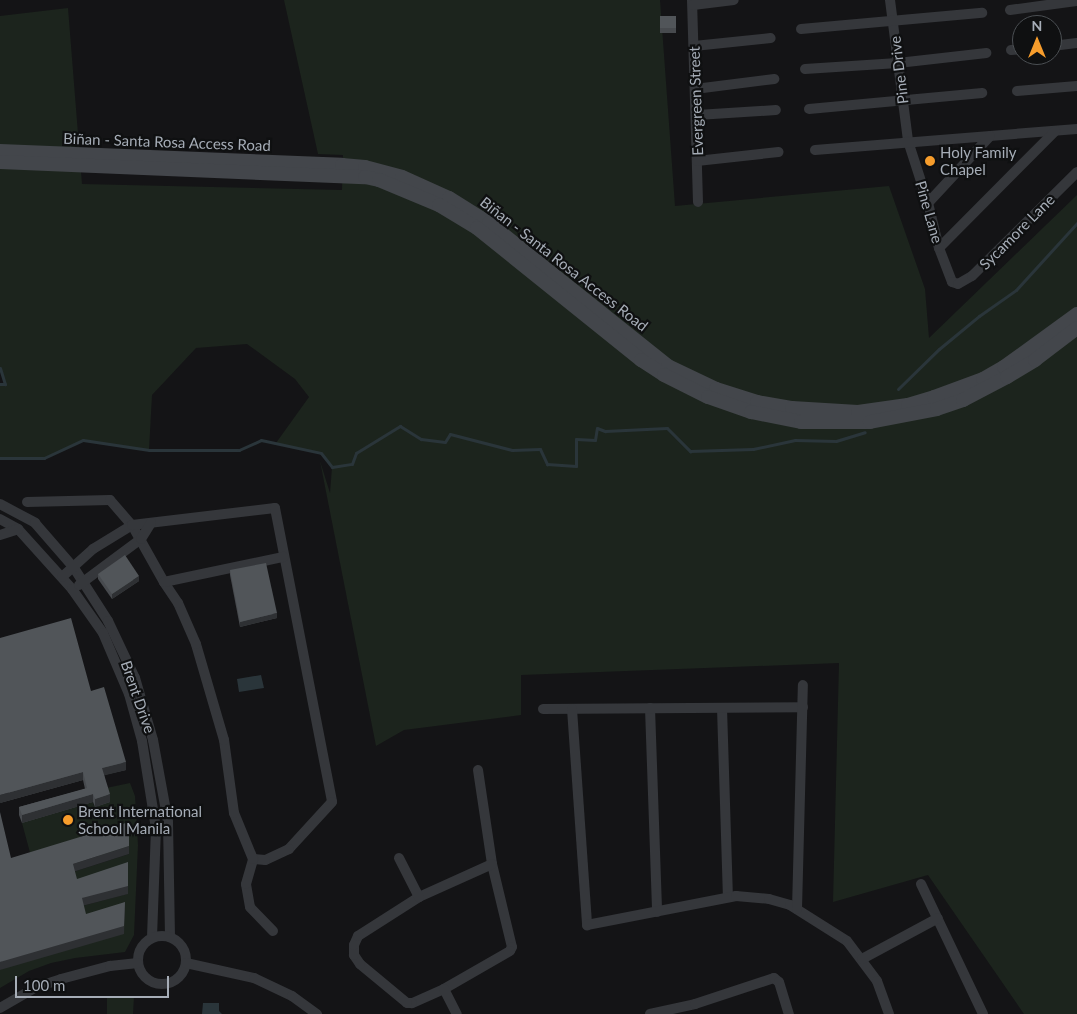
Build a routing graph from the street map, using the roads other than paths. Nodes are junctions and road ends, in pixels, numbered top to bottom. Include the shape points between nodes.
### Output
1 (734, 0) edge
2 (890, 0) edge
3 (692, 2) edge
4 (1077, 2) edge
5 (1010, 10) dead end
6 (982, 14) dead end
7 (893, 22) junction
8 (801, 29) dead end
9 (771, 38) dead end
10 (1077, 43) edge
11 (1062, 45) edge
12 (694, 46) junction
13 (986, 53) dead end
14 (898, 63) junction
15 (805, 69) dead end
16 (774, 79) dead end
17 (1077, 86) edge
18 (695, 89) junction
19 (1017, 91) dead end
20 (982, 93) dead end
21 (902, 100) junction
22 (809, 109) dead end
23 (776, 110) dead end
24 (697, 115) junction
25 (1077, 129) edge
26 (1055, 131) junction
27 (990, 136) junction
28 (908, 141) junction
29 (815, 150) dead end
30 (0, 151) edge
31 (780, 152) dead end
32 (54, 158) junction
33 (697, 161) junction
34 (0, 162) edge
35 (1077, 172) edge
36 (698, 202) dead end
37 (928, 203) junction
38 (939, 248) junction
39 (952, 282) joint
40 (1077, 314) edge
41 (1077, 328) edge
42 (909, 410) junction
43 (28, 502) dead end
44 (0, 504) edge
45 (0, 520) edge
46 (152, 523) junction
47 (132, 525) junction
48 (18, 529) junction
49 (0, 535) edge
50 (141, 539) junction
51 (283, 557) junction
52 (74, 568) junction
53 (62, 577) junction
54 (84, 581) junction
55 (164, 582) junction
56 (72, 589) junction
57 (803, 685) dead end
58 (803, 707) junction
59 (650, 708) junction
60 (722, 708) junction
61 (543, 709) dead end
62 (572, 709) junction
63 (153, 740) junction
64 (142, 741) junction
65 (478, 770) dead end
66 (399, 858) dead end
67 (253, 859) junction
68 (492, 864) junction
69 (154, 879) junction
70 (170, 879) junction
71 (921, 884) dead end
72 (419, 897) junction
73 (728, 897) junction
74 (797, 909) junction
75 (657, 912) junction
76 (938, 918) junction
77 (273, 931) dead end
78 (170, 937) junction
79 (152, 938) junction
80 (862, 959) junction
81 (138, 963) junction
82 (186, 963) junction
83 (444, 989) junction
84 (0, 1008) edge
85 (695, 1009) edge
86 (317, 1014) edge
87 (457, 1014) edge
88 (650, 1014) edge
89 (789, 1014) edge
90 (889, 1014) edge
91 (983, 1014) edge

1 - 3 street
2 - 7 street, Pine Drive
3 - 12 street, Evergreen Street
4 - 5 street
6 - 7 street
7 - 8 street
7 - 14 street, Pine Drive
9 - 12 street
10 - 11 street
12 - 18 street, Evergreen Street
13 - 14 street
14 - 15 street
14 - 21 street, Pine Drive
16 - 18 street
17 - 19 street
18 - 24 street, Evergreen Street
20 - 21 street
21 - 22 street
21 - 28 street, Pine Drive
23 - 24 street
24 - 33 street, Evergreen Street
25 - 26 street
26 - 27 street
26 - 38 street
27 - 28 street
27 - 37 street
28 - 29 street
28 - 37 street, Pine Lane
30 - 32 main road, Biñan - Santa Rosa Access Road
31 - 33 street
32 - 34 main road, Biñan - Santa Rosa Access Road
32 - 42 main road, Biñan - Santa Rosa Access Road via 365,172 402,177 472,211 642,353 716,390 757,402 830,412
33 - 36 street, Evergreen Street
35 - 39 street, Sycamore Lane via 972,276 958,284
37 - 38 street, Pine Lane
38 - 39 street, Pine Lane
40 - 42 main road, Biñan - Santa Rosa Access Road via 1033,348 984,378
41 - 42 main road, Biñan - Santa Rosa Access Road via 1035,360 983,390 937,409
43 - 47 street via 110,500
44 - 52 street, Brent Drive via 35,524
45 - 48 street, Brent Drive
46 - 47 street
46 - 50 street
46 - 51 street via 275,508
47 - 50 street
47 - 52 street via 93,549
48 - 49 street
48 - 53 street, Brent Drive
50 - 54 street
50 - 55 street
51 - 55 street
51 - 67 street via 303,644 332,802 289,849 265,860
52 - 53 street
52 - 54 street, Brent Drive
53 - 56 street, Brent Drive
54 - 56 street
54 - 63 street, Brent Drive via 108,621 135,678
55 - 67 street via 178,603 196,644 224,740 234,813
56 - 64 street, Brent Drive via 103,633 129,694
57 - 58 street
58 - 60 street
58 - 74 street
59 - 60 street
59 - 62 street
59 - 75 street
60 - 73 street
61 - 62 street
62 - 75 street via 587,925
63 - 64 street
63 - 70 street, Brent Drive via 168,822
64 - 69 street, Brent Drive via 156,828
65 - 68 street
66 - 72 street
67 - 77 street via 246,884 250,907
68 - 72 street
68 - 83 street via 512,947
69 - 70 street
69 - 79 street, Brent Drive
70 - 78 street, Brent Drive
71 - 76 street
72 - 83 street via 358,936 354,955 360,964 407,1003
73 - 74 street via 769,899
73 - 75 street
74 - 80 street via 847,941
76 - 80 street
76 - 91 street
78 - 79 street
78 - 82 street via 183,947
79 - 81 street via 141,948
80 - 90 street via 877,981
81 - 82 street via 151,981 166,984 180,977
81 - 84 street via 110,966 61,979 34,988
82 - 86 street via 254,978 292,996
83 - 87 street
85 - 88 street
85 - 89 street via 774,978 780,982

